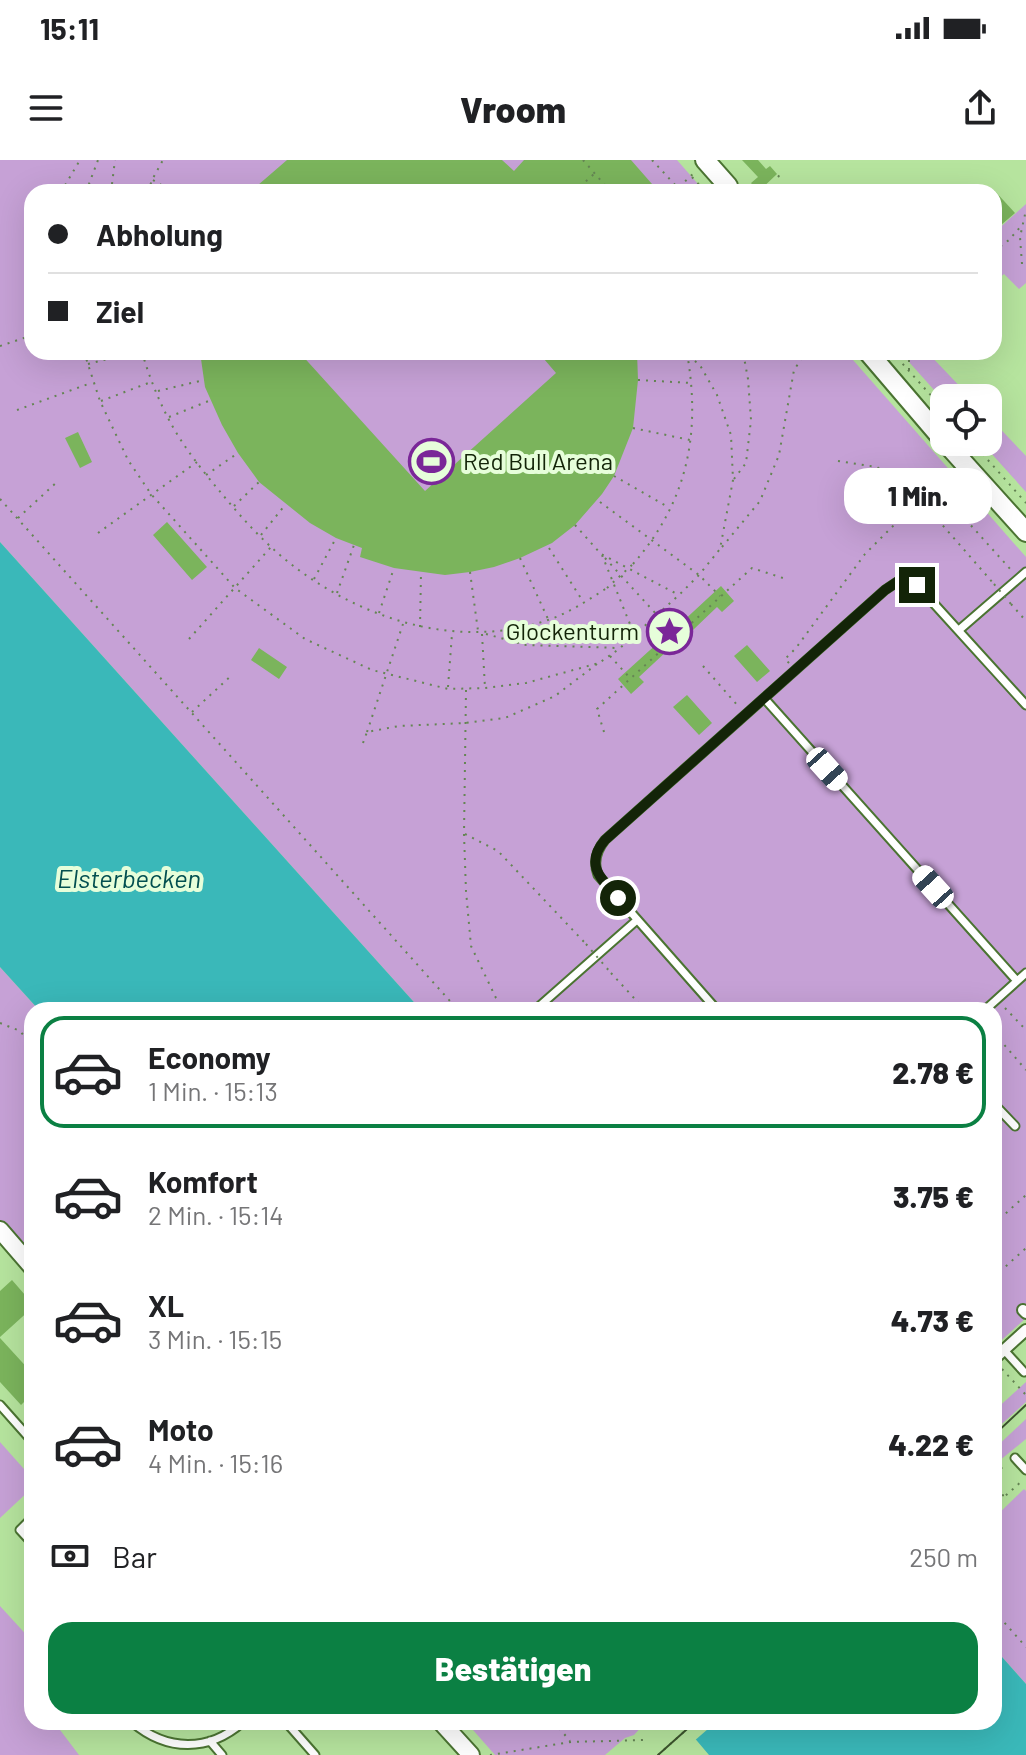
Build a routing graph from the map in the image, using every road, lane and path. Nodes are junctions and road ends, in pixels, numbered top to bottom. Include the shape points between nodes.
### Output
1 (80, 160) edge
2 (98, 160) edge
3 (115, 160) edge
4 (163, 160) edge
5 (583, 160) edge
6 (652, 160) edge
7 (705, 160) edge
8 (783, 171) dead end
9 (595, 174) junction
10 (778, 177) dead end
11 (152, 180) junction
12 (66, 184) edge
13 (89, 184) edge
14 (112, 184) edge
15 (151, 184) edge
16 (159, 184) edge
17 (583, 184) edge
18 (604, 184) edge
19 (674, 184) edge
20 (726, 184) edge
21 (1026, 210) edge
22 (1024, 223) junction
23 (1002, 245) edge
24 (1022, 264) dead end
25 (24, 337) edge
26 (0, 346) edge
27 (86, 360) edge
28 (105, 360) edge
29 (144, 360) edge
30 (688, 360) edge
31 (694, 360) edge
32 (744, 360) edge
33 (801, 360) edge
34 (875, 360) edge
35 (899, 360) edge
36 (909, 360) edge
37 (87, 365) junction
38 (909, 371) junction
39 (204, 380) dead end
40 (640, 380) dead end
41 (151, 382) junction
42 (93, 383) junction
43 (692, 383) junction
44 (156, 392) junction
45 (930, 394) edge
46 (211, 400) dead end
47 (100, 401) junction
48 (17, 410) dead end
49 (167, 417) junction
50 (930, 425) edge
51 (633, 428) dead end
52 (690, 440) junction
53 (236, 454) dead end
54 (957, 456) edge
55 (985, 456) edge
56 (838, 461) dead end
57 (197, 462) junction
58 (206, 475) junction
59 (614, 476) dead end
60 (733, 480) junction
61 (58, 481) dead end
62 (259, 482) dead end
63 (911, 492) junction
64 (151, 494) junction
65 (0, 499) edge
66 (919, 500) junction
67 (600, 502) dead end
68 (1026, 502) edge
69 (285, 505) dead end
70 (233, 506) junction
71 (670, 508) junction
72 (17, 519) junction
73 (575, 525) dead end
74 (1026, 532) edge
75 (98, 533) dead end
76 (260, 536) junction
77 (336, 538) dead end
78 (653, 541) junction
79 (354, 545) dead end
80 (272, 546) junction
81 (549, 548) dead end
82 (720, 549) junction
83 (601, 554) junction
84 (520, 558) dead end
85 (393, 570) dead end
86 (470, 572) dead end
87 (1026, 572) edge
88 (421, 573) dead end
89 (699, 575) junction
90 (783, 578) dead end
91 (1018, 578) junction
92 (313, 580) junction
93 (235, 588) junction
94 (337, 594) junction
95 (679, 595) junction
96 (721, 597) junction
97 (584, 603) junction
98 (378, 614) junction
99 (657, 615) junction
100 (548, 620) junction
101 (1026, 621) edge
102 (404, 623) junction
103 (420, 627) junction
104 (959, 630) junction
105 (452, 632) junction
106 (480, 632) junction
107 (634, 634) junction
108 (189, 639) dead end
109 (619, 649) junction
110 (610, 656) junction
111 (810, 657) junction
112 (599, 663) junction
113 (703, 666) dead end
114 (233, 674) dead end
115 (386, 674) junction
116 (631, 679) junction
117 (485, 688) junction
118 (448, 689) junction
119 (466, 689) junction
120 (764, 698) junction
121 (1026, 705) edge
122 (740, 708) dead end
123 (191, 713) junction
124 (465, 723) junction
125 (367, 732) junction
126 (604, 732) dead end
127 (363, 743) dead end
128 (464, 834) junction
129 (637, 920) junction
130 (1022, 980) edge
131 (997, 999) junction
132 (451, 1002) edge
133 (499, 1002) edge
134 (544, 1002) edge
135 (638, 1002) edge
136 (710, 1002) edge
137 (994, 1002) edge
138 (1000, 1002) edge
139 (1002, 1004) edge
140 (0, 1023) edge
141 (1026, 1030) edge
142 (24, 1036) edge
143 (1002, 1042) edge
144 (1026, 1070) edge
145 (1002, 1112) edge
146 (1015, 1126) dead end
147 (1026, 1195) edge
148 (1002, 1217) edge
149 (4, 1242) edge
150 (1026, 1248) edge
151 (24, 1260) edge
152 (1002, 1270) edge
153 (1026, 1330) edge
154 (1004, 1350) joint
155 (1002, 1368) edge
156 (1024, 1372) dead end
157 (1026, 1395) edge
158 (0, 1405) edge
159 (24, 1432) edge
160 (1015, 1458) joint
161 (1002, 1467) edge
162 (1026, 1470) edge
163 (1026, 1477) edge
164 (1007, 1494) junction
165 (1002, 1495) edge
166 (1002, 1499) edge
167 (1002, 1620) edge
168 (1026, 1647) edge
169 (144, 1730) edge
170 (233, 1730) edge
171 (293, 1730) edge
172 (448, 1730) edge
173 (561, 1730) edge
174 (686, 1730) edge
175 (645, 1740) dead end
176 (210, 1741) junction
177 (571, 1742) junction
178 (222, 1755) edge
179 (315, 1755) edge
180 (471, 1755) edge
181 (490, 1755) edge
182 (658, 1755) edge

1 - 12 path
2 - 13 path
3 - 14 path
4 - 11 path
5 - 9 path
6 - 19 path
7 - 20 main road
8 - 10 path
9 - 17 path
9 - 18 path
11 - 15 path
11 - 16 path
21 - 22 path
22 - 23 path
22 - 24 path
25 - 26 path
27 - 37 path
28 - 37 path
29 - 41 path
30 - 43 path
31 - 60 path via 717,395 731,435
32 - 60 path via 751,420 746,463
33 - 82 path via 794,370 779,455 760,501
34 - 50 main road
35 - 38 path
36 - 38 path
37 - 42 path
38 - 45 path
39 - 44 path
40 - 43 path
41 - 44 path
41 - 47 path
42 - 47 path
42 - 48 path
43 - 52 path
44 - 49 path
46 - 49 path
47 - 64 path
49 - 57 path
51 - 52 path
52 - 71 path
53 - 58 path
54 - 74 main road
55 - 68 path
56 - 63 path via 877,467
57 - 58 path
57 - 64 path
58 - 70 path
59 - 71 path
60 - 82 path
61 - 72 path
62 - 70 path
63 - 66 path
63 - 91 path via 949,501
64 - 75 path
64 - 93 path
65 - 72 path
66 - 101 path, bridge
66 - 111 path via 865,554 785,659 789,663
67 - 78 path
69 - 76 path
70 - 76 path
71 - 78 path
72 - 123 path
73 - 83 path
76 - 80 path
77 - 92 path
78 - 89 path
78 - 97 path, bridge via 607,588
79 - 94 path
80 - 92 path
80 - 93 path
81 - 97 path
82 - 89 path
83 - 95 path
83 - 99 path
83 - 107 path
84 - 100 path
85 - 98 path
86 - 106 path
87 - 91 lane
88 - 103 path
89 - 95 path
89 - 96 path
90 - 96 path via 752,568
91 - 104 lane
92 - 94 path
93 - 108 path
93 - 115 path via 305,639
94 - 98 path
95 - 99 path
96 - 116 path
97 - 100 path
98 - 102 path
99 - 107 path
100 - 106 path
102 - 103 path
102 - 115 path
103 - 105 path
104 - 111 lane via 917,585 900,580
104 - 121 lane
105 - 106 path
105 - 118 path
106 - 109 path via 526,645
106 - 117 path
107 - 109 path
109 - 110 path
110 - 112 path
110 - 116 path
111 - 120 lane
112 - 117 path
112 - 124 path via 555,696 518,713
113 - 122 path
114 - 123 path
115 - 118 path
115 - 125 path
116 - 126 path via 597,709
117 - 119 path
118 - 119 path
119 - 124 path
120 - 129 lane via 600,846 595,860 598,875
120 - 130 lane
123 - 132 path
124 - 125 path
124 - 128 path
125 - 127 path
128 - 133 path via 471,946
128 - 135 path, bridge via 498,851
129 - 134 lane
129 - 136 lane
130 - 131 lane
131 - 137 lane
131 - 138 path
139 - 141 path
140 - 142 path
143 - 144 path
145 - 146 lane
147 - 148 path
149 - 151 street
150 - 152 path
153 - 154 street
154 - 156 lane
155 - 157 path
158 - 159 lane
160 - 161 path
160 - 162 lane
163 - 164 path
164 - 165 path
164 - 166 path
167 - 168 path
169 - 176 lane via 174,1743
170 - 176 lane
171 - 179 lane
172 - 180 street
173 - 177 path
174 - 182 path
175 - 177 path
176 - 178 lane
177 - 181 path

